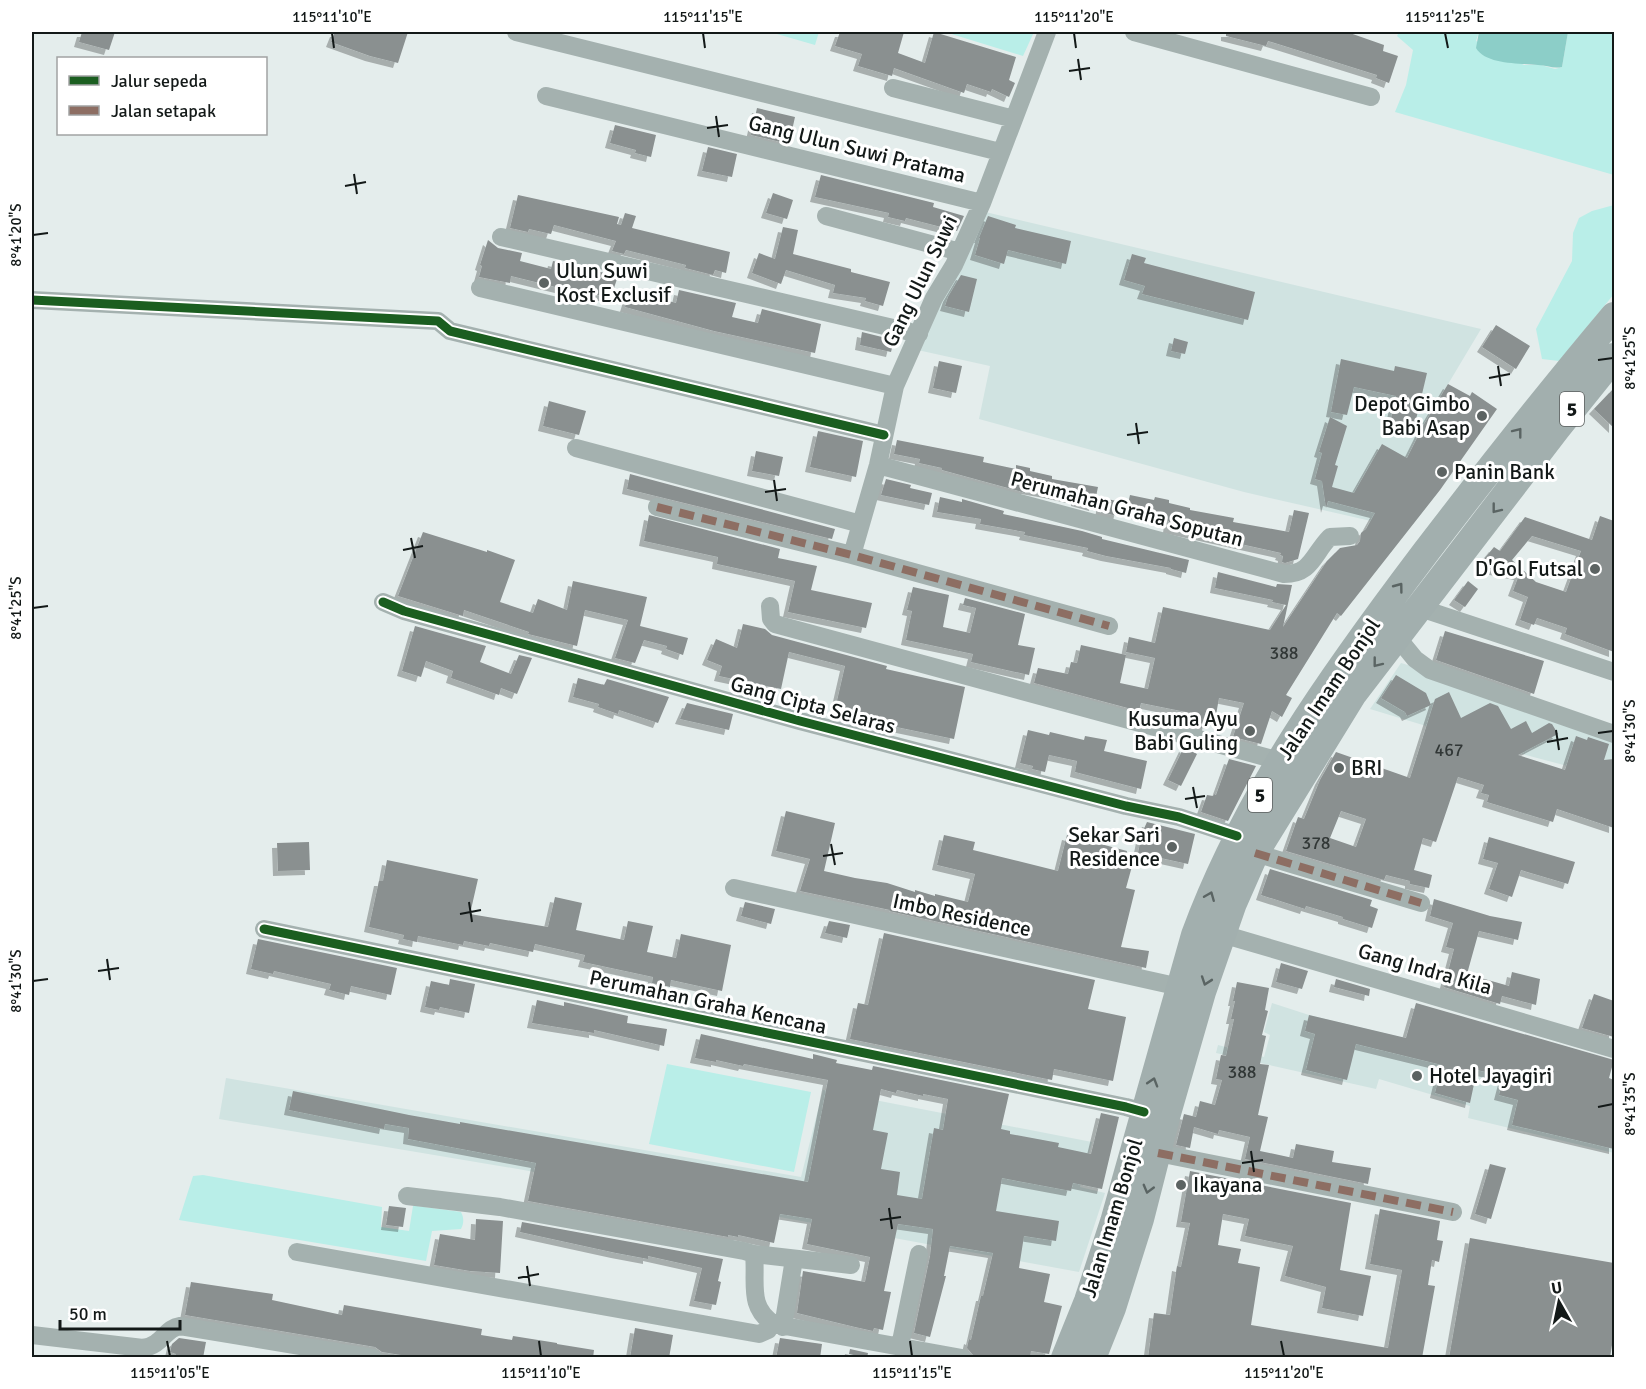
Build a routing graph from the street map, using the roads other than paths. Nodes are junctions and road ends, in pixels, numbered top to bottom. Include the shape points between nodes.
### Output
1 (516, 32) edge
2 (1047, 32) edge
3 (1134, 32) edge
4 (893, 88) dead end
5 (546, 96) dead end
6 (1371, 97) dead end
7 (1014, 119) junction
8 (1000, 152) junction
9 (982, 203) junction
10 (826, 216) dead end
11 (501, 237) dead end
12 (960, 252) junction
13 (480, 288) dead end
14 (32, 300) edge
15 (1614, 316) edge
16 (920, 334) junction
17 (1614, 357) edge
18 (895, 386) junction
19 (884, 435) junction
20 (576, 448) dead end
21 (878, 465) junction
22 (657, 507) dead end
23 (861, 524) junction
24 (1350, 536) dead end
25 (852, 555) junction
26 (383, 602) dead end
27 (770, 606) dead end
28 (1420, 608) junction
29 (1109, 626) dead end
30 (1397, 637) junction
31 (1614, 672) edge
32 (1614, 734) edge
33 (1280, 761) junction
34 (1246, 845) junction
35 (734, 888) dead end
36 (1421, 903) dead end
37 (264, 929) dead end
38 (1222, 934) junction
39 (1180, 987) junction
40 (1614, 1048) edge
41 (1144, 1112) junction
42 (1158, 1153) junction
43 (407, 1196) dead end
44 (1453, 1212) dead end
45 (297, 1252) dead end
46 (754, 1254) junction
47 (920, 1254) dead end
48 (794, 1259) junction
49 (851, 1265) dead end
50 (1100, 1304) junction
51 (777, 1325) junction
52 (32, 1335) edge
53 (900, 1346) junction
54 (373, 1358) edge
55 (962, 1358) edge
56 (1065, 1358) edge
57 (1092, 1358) edge

1 - 8 street
2 - 7 street, Gang Ulun Suwi
3 - 6 street
4 - 7 street
5 - 9 street, Gang Ulun Suwi Pratama
7 - 8 street, Gang Ulun Suwi
8 - 9 street, Gang Ulun Suwi
9 - 12 street, Gang Ulun Suwi
10 - 12 street
11 - 16 street
12 - 16 street, Gang Ulun Suwi via 934,298
13 - 18 street
14 - 19 street via 438,321 450,331
33 -> 15 highway, Jalan Imam Bonjol / 5 via 1327,685 1393,595 1533,412
16 - 18 street, Gang Ulun Suwi
17 -> 28 highway, Jalan Imam Bonjol / 5
18 - 19 street, Gang Ulun Suwi
19 - 21 street, Gang Ulun Suwi
20 - 23 street
21 - 23 street, Gang Ulun Suwi
21 - 24 street, Perumahan Graha Soputan via 1284,574 1305,570 1330,537
22 - 25 street
23 - 25 street, Gang Ulun Suwi
25 - 29 street
26 - 34 street, Gang Cipta Selaras via 800,721 1179,817
27 - 33 street via 774,624
28 - 30 highway, Jalan Imam Bonjol / 5
28 - 31 street
30 - 32 street via 1414,659 1431,670
30 -> 34 highway, Jalan Imam Bonjol / 5
33 - 34 highway, Jalan Imam Bonjol / 5
34 - 36 street, Gang Cipta Selaras
34 - 38 highway, Jalan Imam Bonjol / 5
39 -> 34 highway, Jalan Imam Bonjol / 5 via 1207,903
35 - 39 street, Imbo Residence
37 - 41 street, Perumahan Graha Kencana
38 - 40 street, Gang Indra Kila
38 -> 42 highway, Jalan Imam Bonjol / 5
41 -> 39 highway, Jalan Imam Bonjol / 5
41 - 50 highway, Jalan Imam Bonjol / 5 via 1114,1222
42 - 44 street
42 -> 50 highway, Jalan Imam Bonjol / 5 via 1140,1219
43 - 46 street via 524,1211
45 - 51 street via 759,1334
46 - 48 street
46 - 51 street via 755,1302
47 - 53 street
48 - 49 street
48 - 51 street
50 - 56 highway, Jalan Imam Bonjol / 5
50 - 57 highway, Jalan Imam Bonjol / 5
51 - 53 street
52 - 54 street via 143,1348 159,1343 171,1329 180,1326
53 - 55 street

